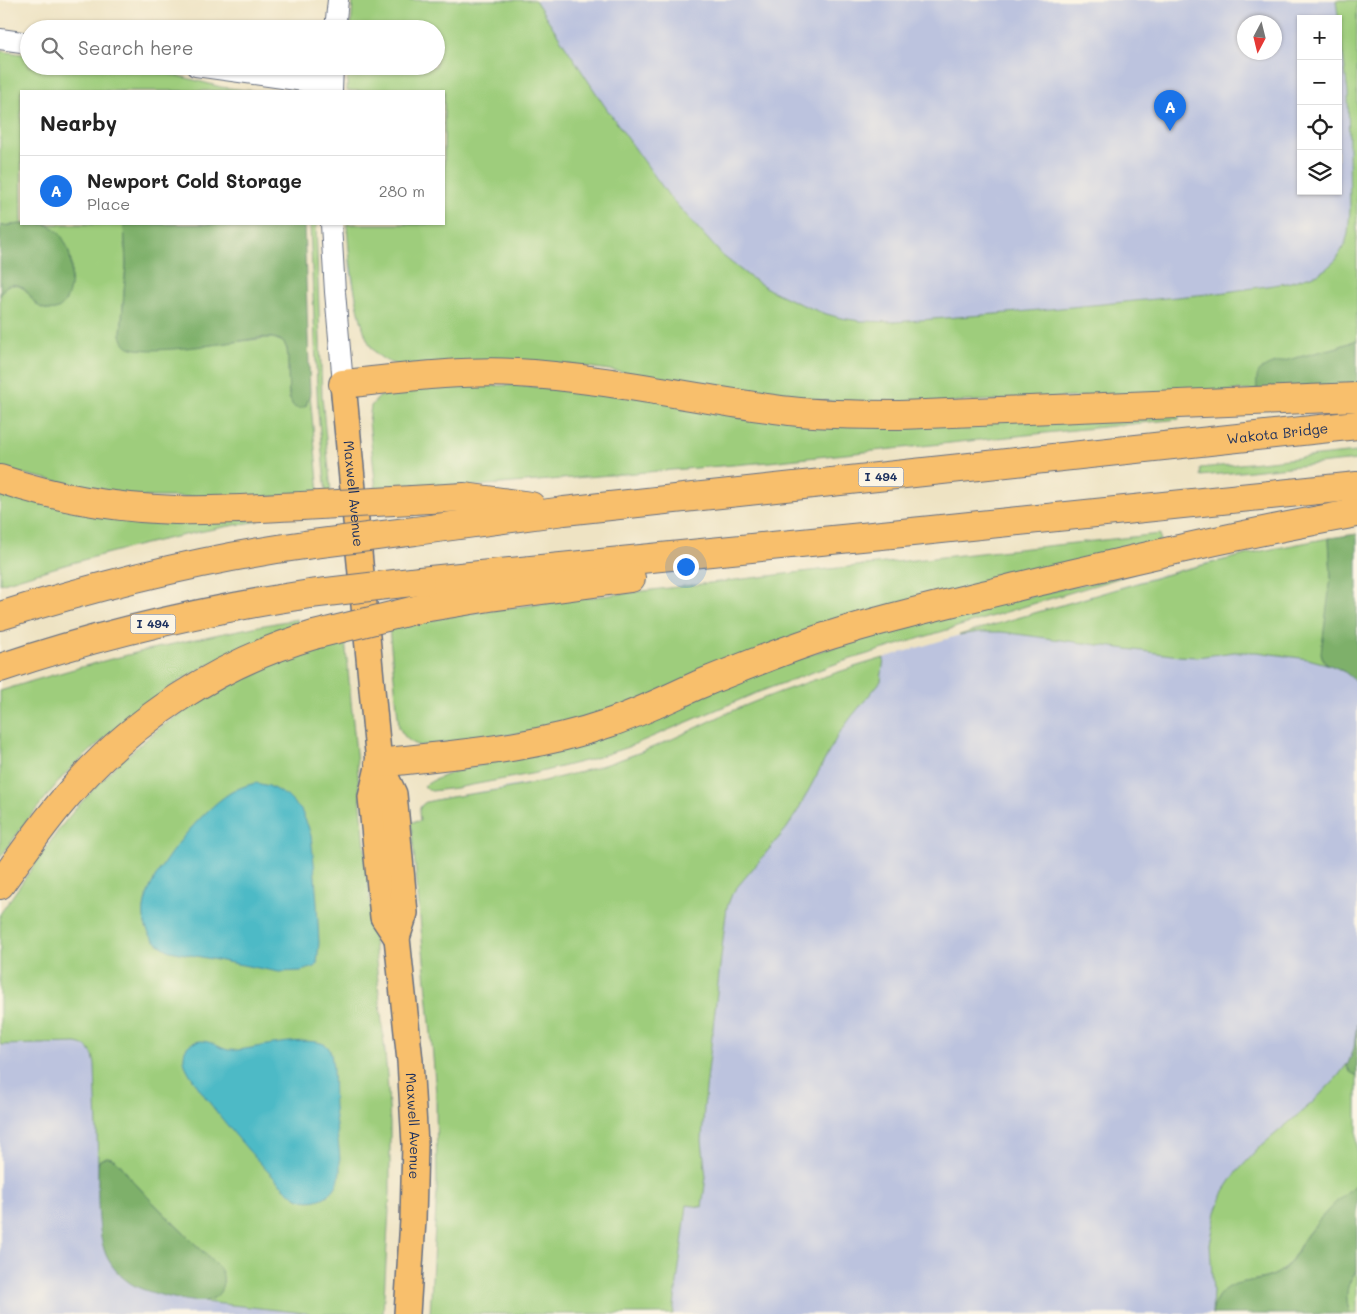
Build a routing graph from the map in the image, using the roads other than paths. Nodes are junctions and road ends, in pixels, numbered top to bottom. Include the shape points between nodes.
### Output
1 (338, 0) edge
2 (336, 20) edge
3 (0, 39) edge
4 (20, 42) edge
5 (278, 75) edge
6 (332, 81) edge
7 (331, 225) edge
8 (344, 384) junction
9 (1357, 397) edge
10 (1357, 426) edge
11 (0, 479) edge
12 (1357, 486) edge
13 (564, 511) junction
14 (1357, 513) edge
15 (922, 531) junction
16 (0, 616) edge
17 (0, 668) edge
18 (379, 763) junction
19 (0, 885) edge
20 (407, 1314) edge

1 - 2 street
3 - 4 street
5 - 6 street
7 - 8 street, Maxwell Avenue
8 - 9 highway via 445,374 518,373 785,410 856,415
8 - 18 main road, Maxwell Avenue
10 - 13 highway, Wakota Bridge / I 494
11 - 13 highway, bridge via 63,496 131,507 195,510 464,497
12 - 15 highway, I 494
13 - 16 highway, I 494, bridge via 229,557 64,596
14 - 18 highway via 1080,572 832,635 577,733 501,750
15 - 17 highway, I 494, bridge via 420,580 310,594 157,623
15 - 19 highway, bridge via 687,571 422,608 276,647 199,685 148,719 96,764 66,796
18 - 20 main road, Maxwell Avenue via 394,794 405,913 398,938 414,1144

